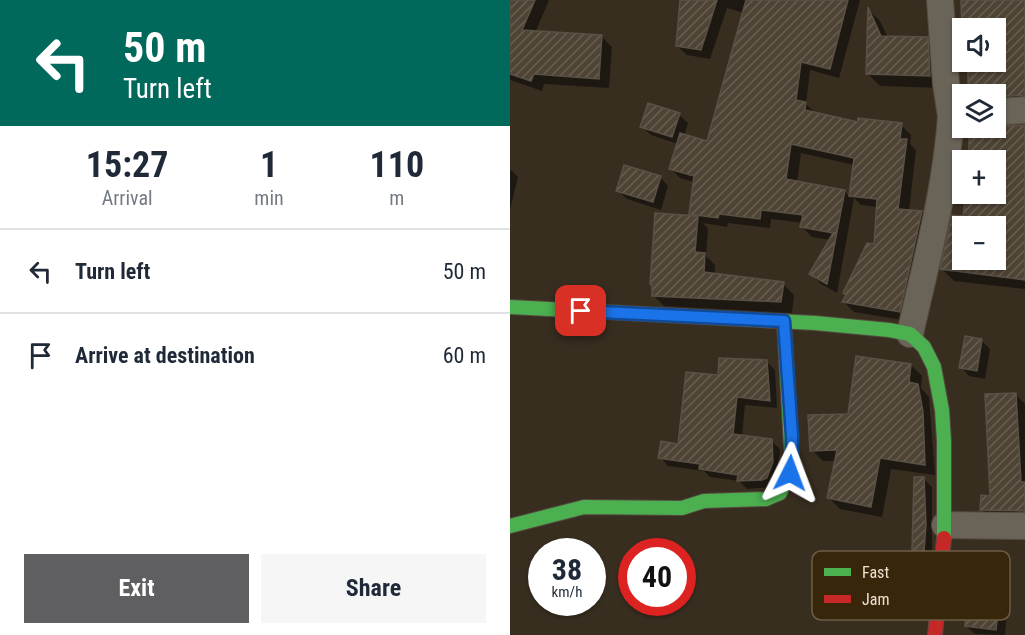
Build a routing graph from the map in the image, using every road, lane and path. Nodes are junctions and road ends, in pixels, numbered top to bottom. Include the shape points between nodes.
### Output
1 (940, 0) edge
2 (952, 101) edge
3 (1025, 110) edge
4 (1006, 111) edge
5 (952, 134) edge
6 (510, 307) edge
7 (784, 321) junction
8 (910, 334) junction
9 (945, 525) junction
10 (1025, 525) edge
11 (510, 526) edge
12 (943, 551) edge
13 (936, 620) edge
14 (935, 635) edge

1 - 2 street via 946,84
3 - 4 street
5 - 8 street
6 - 7 street
7 - 8 street
7 - 11 street via 792,464 780,493 766,499 704,501 682,508 584,507
8 - 9 street via 924,347 934,367 942,410
9 - 10 street
9 - 12 street
13 - 14 street

